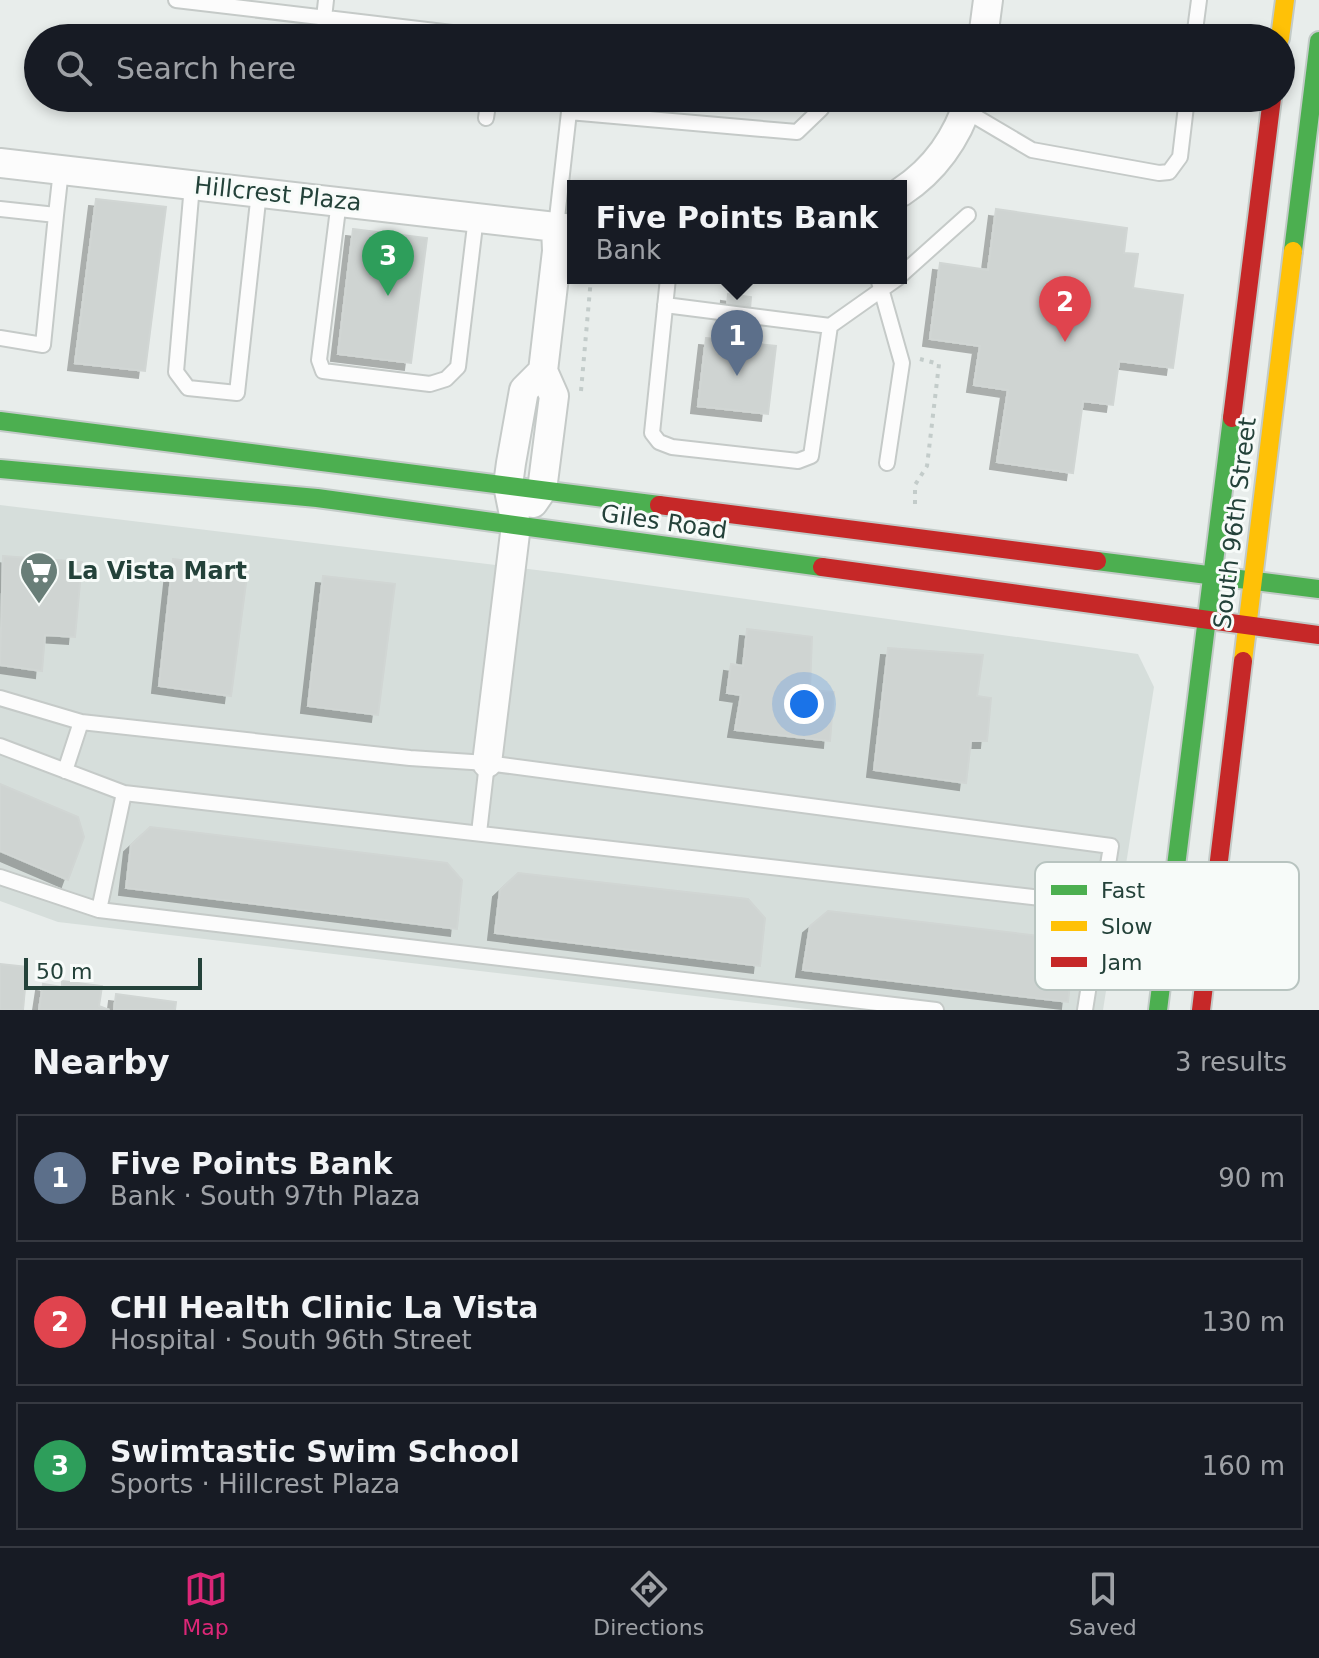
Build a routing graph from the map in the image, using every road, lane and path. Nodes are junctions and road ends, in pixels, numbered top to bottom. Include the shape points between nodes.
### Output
1 (176, 0) edge
2 (326, 0) edge
3 (988, 0) edge
4 (1199, 0) edge
5 (1285, 0) edge
6 (324, 18) junction
7 (375, 24) edge
8 (985, 24) edge
9 (1196, 24) edge
10 (1282, 24) edge
11 (1319, 41) edge
12 (487, 112) edge
13 (570, 112) edge
14 (629, 112) edge
15 (818, 112) edge
16 (964, 112) edge
17 (978, 112) edge
18 (1185, 112) edge
19 (1270, 112) edge
20 (486, 118) dead end
21 (0, 163) edge
22 (61, 170) junction
23 (192, 185) junction
24 (907, 188) edge
25 (259, 192) junction
26 (339, 201) junction
27 (0, 209) edge
28 (56, 215) junction
29 (968, 215) dead end
30 (476, 217) junction
31 (565, 228) edge
32 (907, 271) edge
33 (590, 284) edge
34 (667, 284) edge
35 (880, 285) edge
36 (665, 305) junction
37 (830, 326) junction
38 (0, 338) edge
39 (901, 361) junction
40 (543, 371) junction
41 (580, 400) dead end
42 (0, 421) edge
43 (887, 463) dead end
44 (0, 469) edge
45 (508, 485) junction
46 (542, 490) junction
47 (915, 504) dead end
48 (516, 525) junction
49 (1210, 576) junction
50 (1252, 582) junction
51 (1319, 589) edge
52 (1205, 620) junction
53 (1247, 625) junction
54 (1319, 635) edge
55 (0, 698) edge
56 (81, 722) junction
57 (0, 746) edge
58 (487, 763) junction
59 (65, 771) junction
60 (124, 793) junction
61 (479, 833) junction
62 (1109, 862) edge
63 (1176, 862) edge
64 (1219, 862) edge
65 (0, 877) edge
66 (1035, 897) edge
67 (99, 910) junction
68 (1088, 990) edge
69 (1160, 990) edge
70 (1203, 990) edge
71 (936, 1010) edge
72 (1085, 1010) edge
73 (1158, 1010) edge
74 (1201, 1010) edge

1 - 6 lane
2 - 6 lane
3 - 8 street
4 - 9 lane
5 - 10 main road
6 - 7 lane
11 - 50 main road, South 96th Street
12 - 20 lane
13 - 31 lane
14 - 15 lane via 797,132
16 - 24 street via 929,173
17 - 18 lane via 1032,150 1159,173 1169,172 1180,157
19 - 49 main road, South 96th Street
21 - 22 street, Hillcrest Plaza
22 - 23 street, Hillcrest Plaza
22 - 28 lane
23 - 25 street, Hillcrest Plaza
23 - 25 lane via 176,372 188,388 237,393
25 - 26 street, Hillcrest Plaza
26 - 30 street, Hillcrest Plaza
26 - 30 lane via 319,360 323,371 430,384 446,379 458,367
27 - 28 lane
28 - 38 lane via 43,345
29 - 32 lane
30 - 31 street, Hillcrest Plaza
31 - 40 street via 557,251
33 - 41 path
34 - 36 lane
35 - 37 lane
35 - 39 lane
36 - 37 lane
36 - 37 lane via 652,433 672,447 798,461 811,456
39 - 43 lane
39 - 47 path via 939,364 927,466 915,485
40 - 45 street via 524,390
40 - 46 street via 554,396
42 - 45 main road, Giles Road
44 - 48 main road, Giles Road via 275,493
45 - 46 main road, Giles Road
45 - 48 street
46 - 48 street
46 - 49 main road, Giles Road
48 - 52 main road, Giles Road
48 - 58 street
49 - 50 main road, Giles Road
49 - 52 main road, South 96th Street
50 - 51 main road, Giles Road
50 - 53 main road, South 96th Street
52 - 53 main road, Giles Road
52 - 63 main road, South 96th Street
53 - 54 main road, Giles Road
53 - 64 main road, South 96th Street
55 - 56 lane
56 - 58 lane
56 - 59 lane
57 - 59 lane
58 - 61 lane
58 - 62 lane via 1111,846
59 - 60 lane
60 - 61 lane
60 - 67 lane
61 - 66 lane
65 - 67 lane
67 - 71 lane
68 - 72 lane
69 - 73 main road, South 96th Street
70 - 74 main road, South 96th Street

